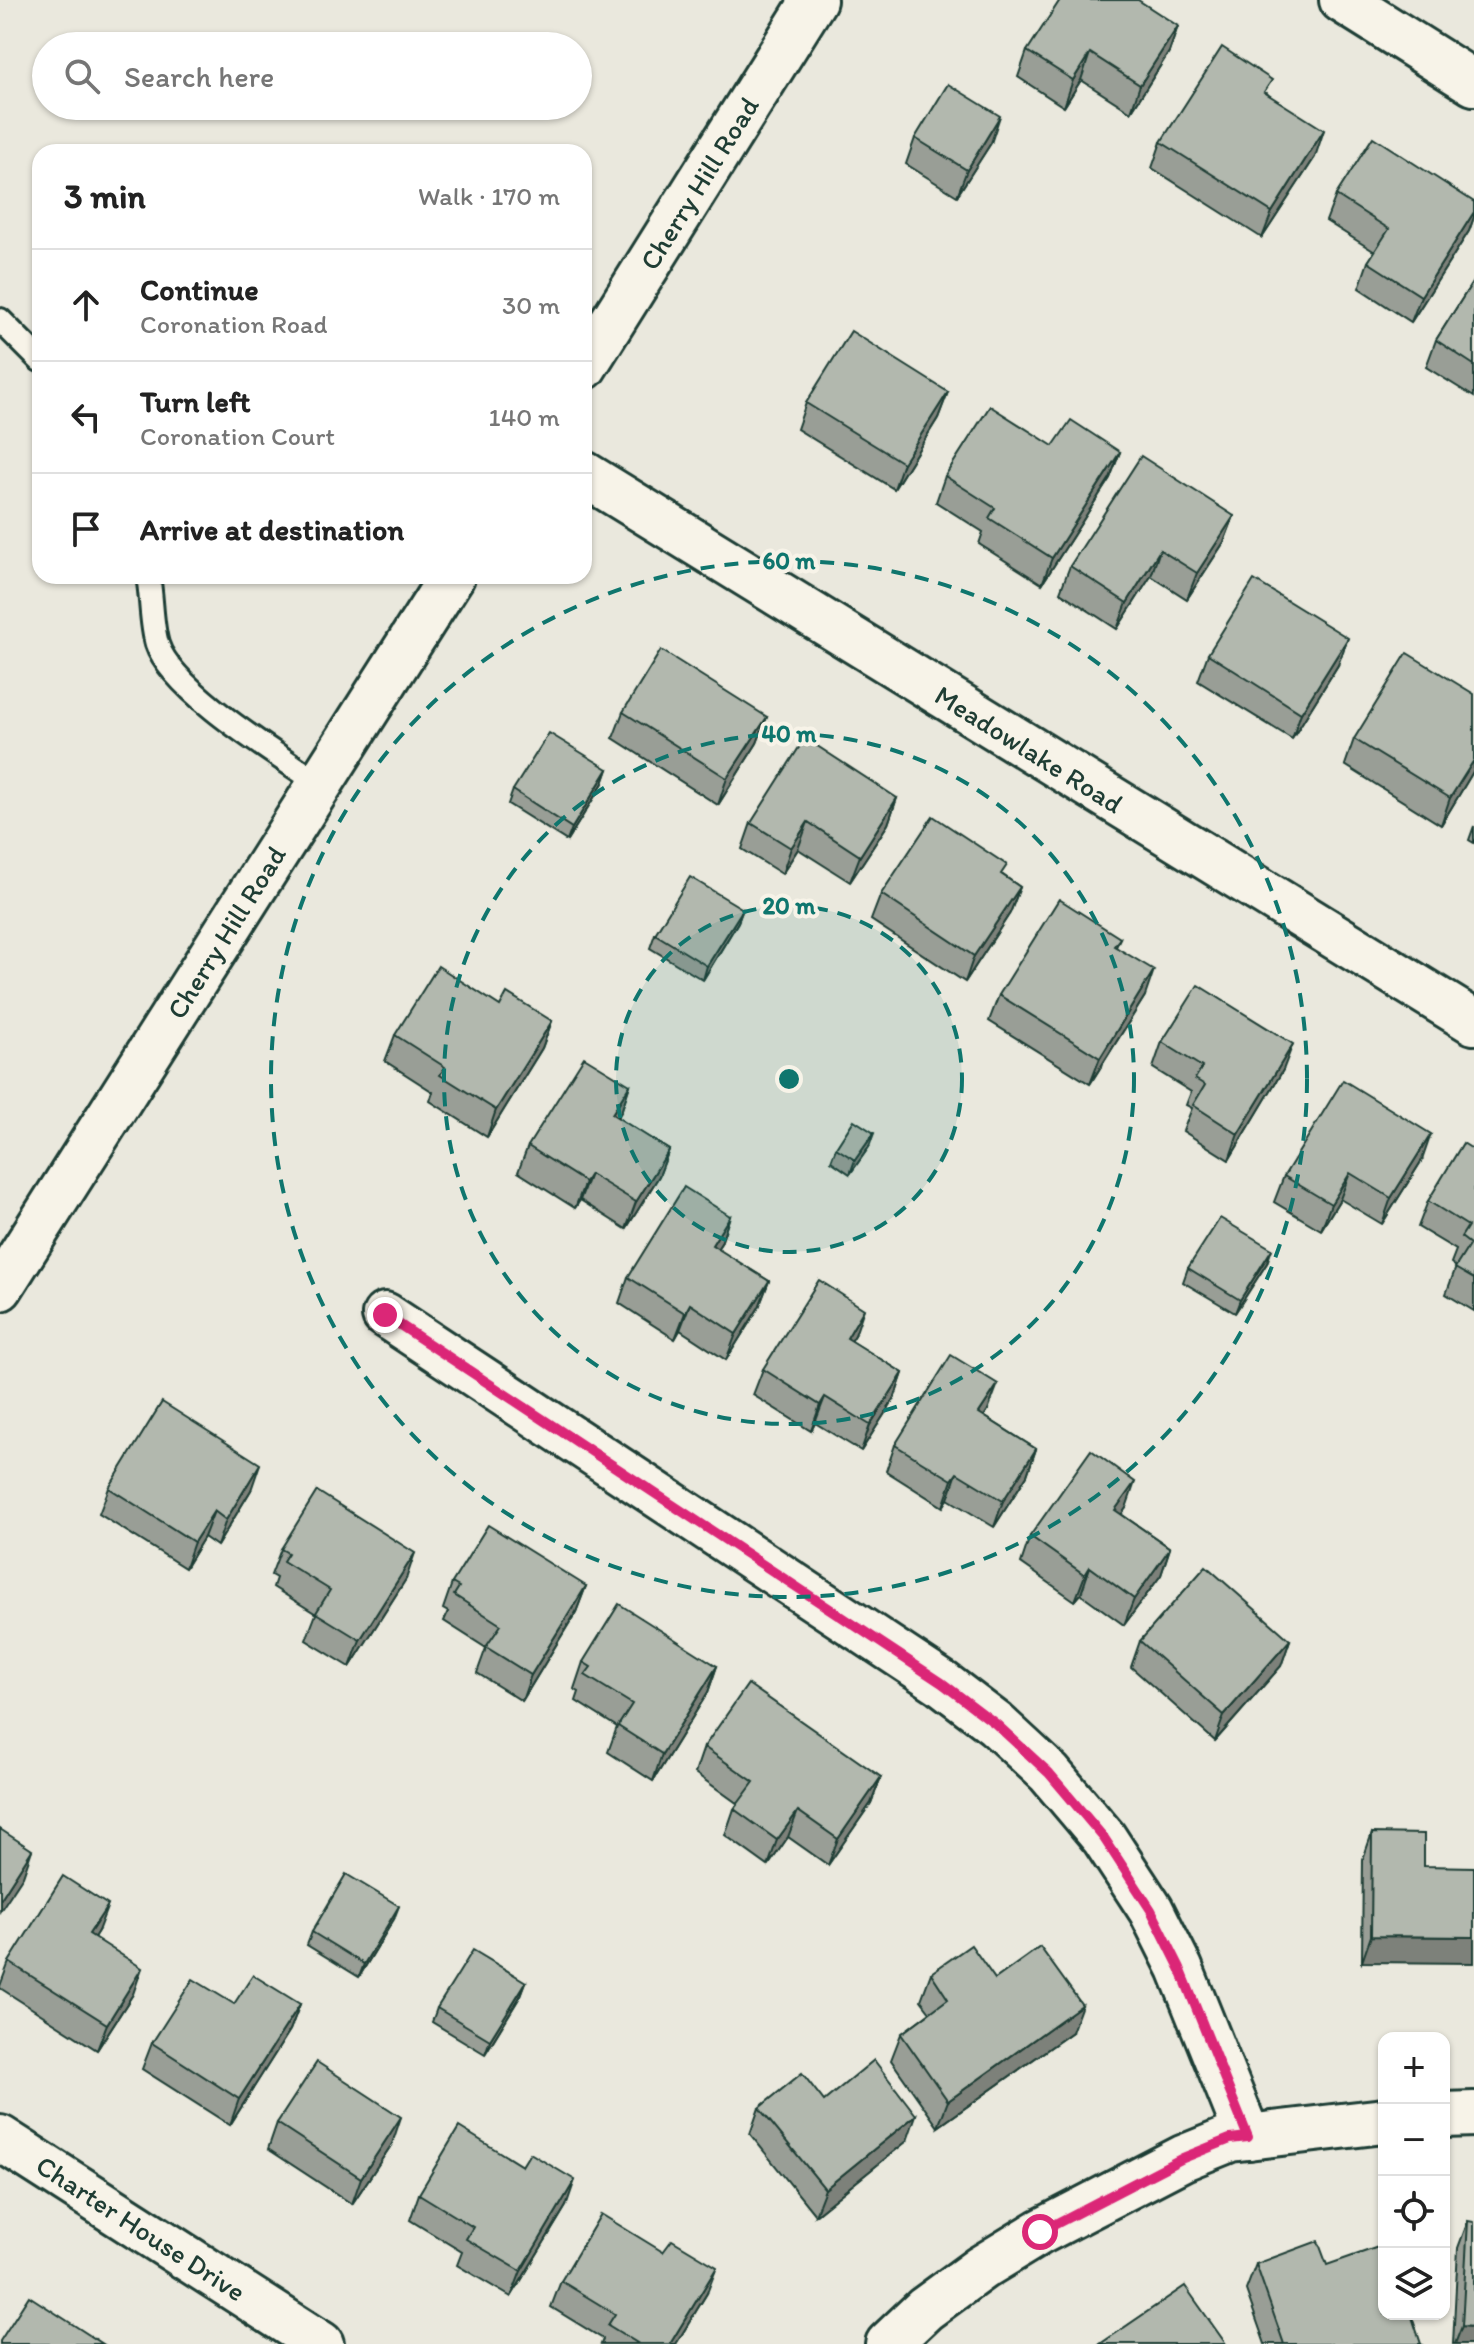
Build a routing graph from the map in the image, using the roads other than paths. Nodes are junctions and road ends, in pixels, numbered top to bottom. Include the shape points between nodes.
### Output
1 (814, 0) edge
2 (1342, 0) edge
3 (1474, 83) edge
4 (0, 320) edge
5 (32, 352) edge
6 (592, 354) edge
7 (592, 479) edge
8 (149, 584) edge
9 (447, 584) edge
10 (320, 784) junction
11 (1474, 1022) edge
12 (0, 1288) edge
13 (385, 1315) dead end
14 (1474, 2114) edge
15 (1450, 2115) edge
16 (1378, 2122) edge
17 (1248, 2137) junction
18 (0, 2138) edge
19 (321, 2344) edge
20 (888, 2344) edge

1 - 6 street, Cherry Hill Road
2 - 3 street
4 - 5 lane
7 - 11 street, Meadowlake Road
8 - 10 lane via 157,645 174,671 210,707
9 - 10 street, Cherry Hill Road
10 - 12 street, Cherry Hill Road
13 - 17 street via 942,1683 1049,1773 1104,1838 1151,1910
14 - 15 street
16 - 17 street
17 - 20 street via 1183,2158 1040,2232 925,2309
18 - 19 street, Charter House Drive

